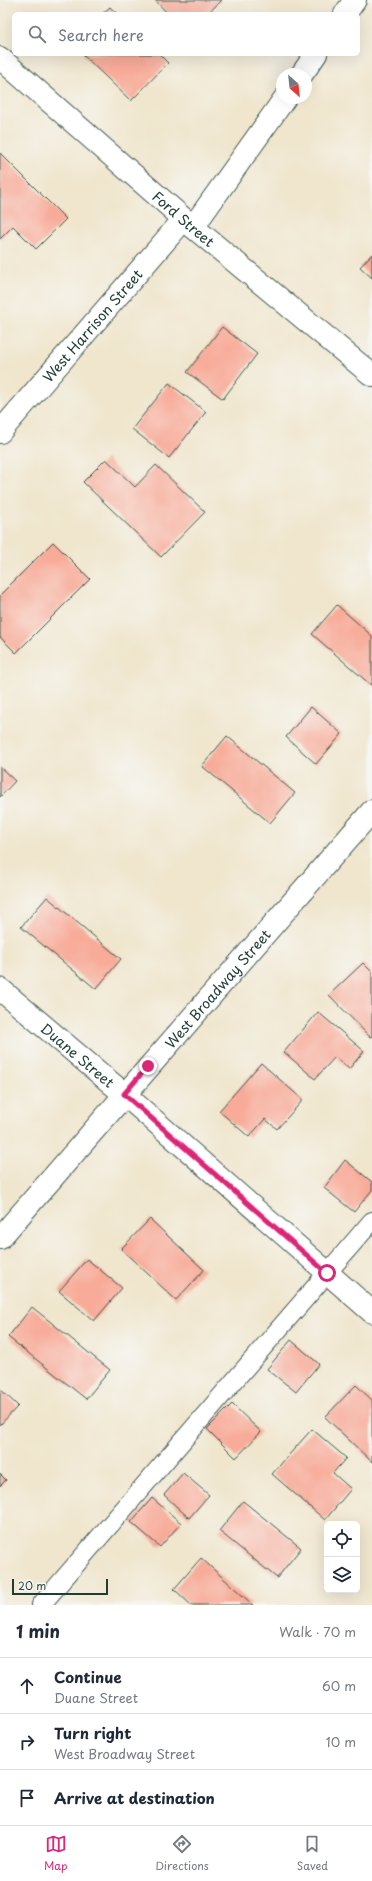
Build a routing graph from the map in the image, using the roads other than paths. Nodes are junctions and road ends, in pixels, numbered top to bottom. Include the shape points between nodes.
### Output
1 (355, 0) edge
2 (346, 12) edge
3 (315, 56) edge
4 (0, 58) edge
5 (306, 68) edge
6 (280, 104) edge
7 (188, 223) junction
8 (372, 375) edge
9 (0, 432) edge
10 (372, 812) edge
11 (0, 989) edge
12 (124, 1094) junction
13 (372, 1221) edge
14 (0, 1238) edge
15 (327, 1273) junction
16 (372, 1312) edge
17 (41, 1605) edge

1 - 2 street
3 - 5 street
4 - 7 street, Ford Street
6 - 7 street, West Harrison Street
7 - 8 street, Ford Street
7 - 9 street, West Harrison Street
10 - 12 street, West Broadway Street
11 - 12 street, Duane Street
12 - 14 street, West Broadway Street
12 - 15 street, Duane Street
13 - 15 lane
15 - 16 street, Duane Street
15 - 17 lane

